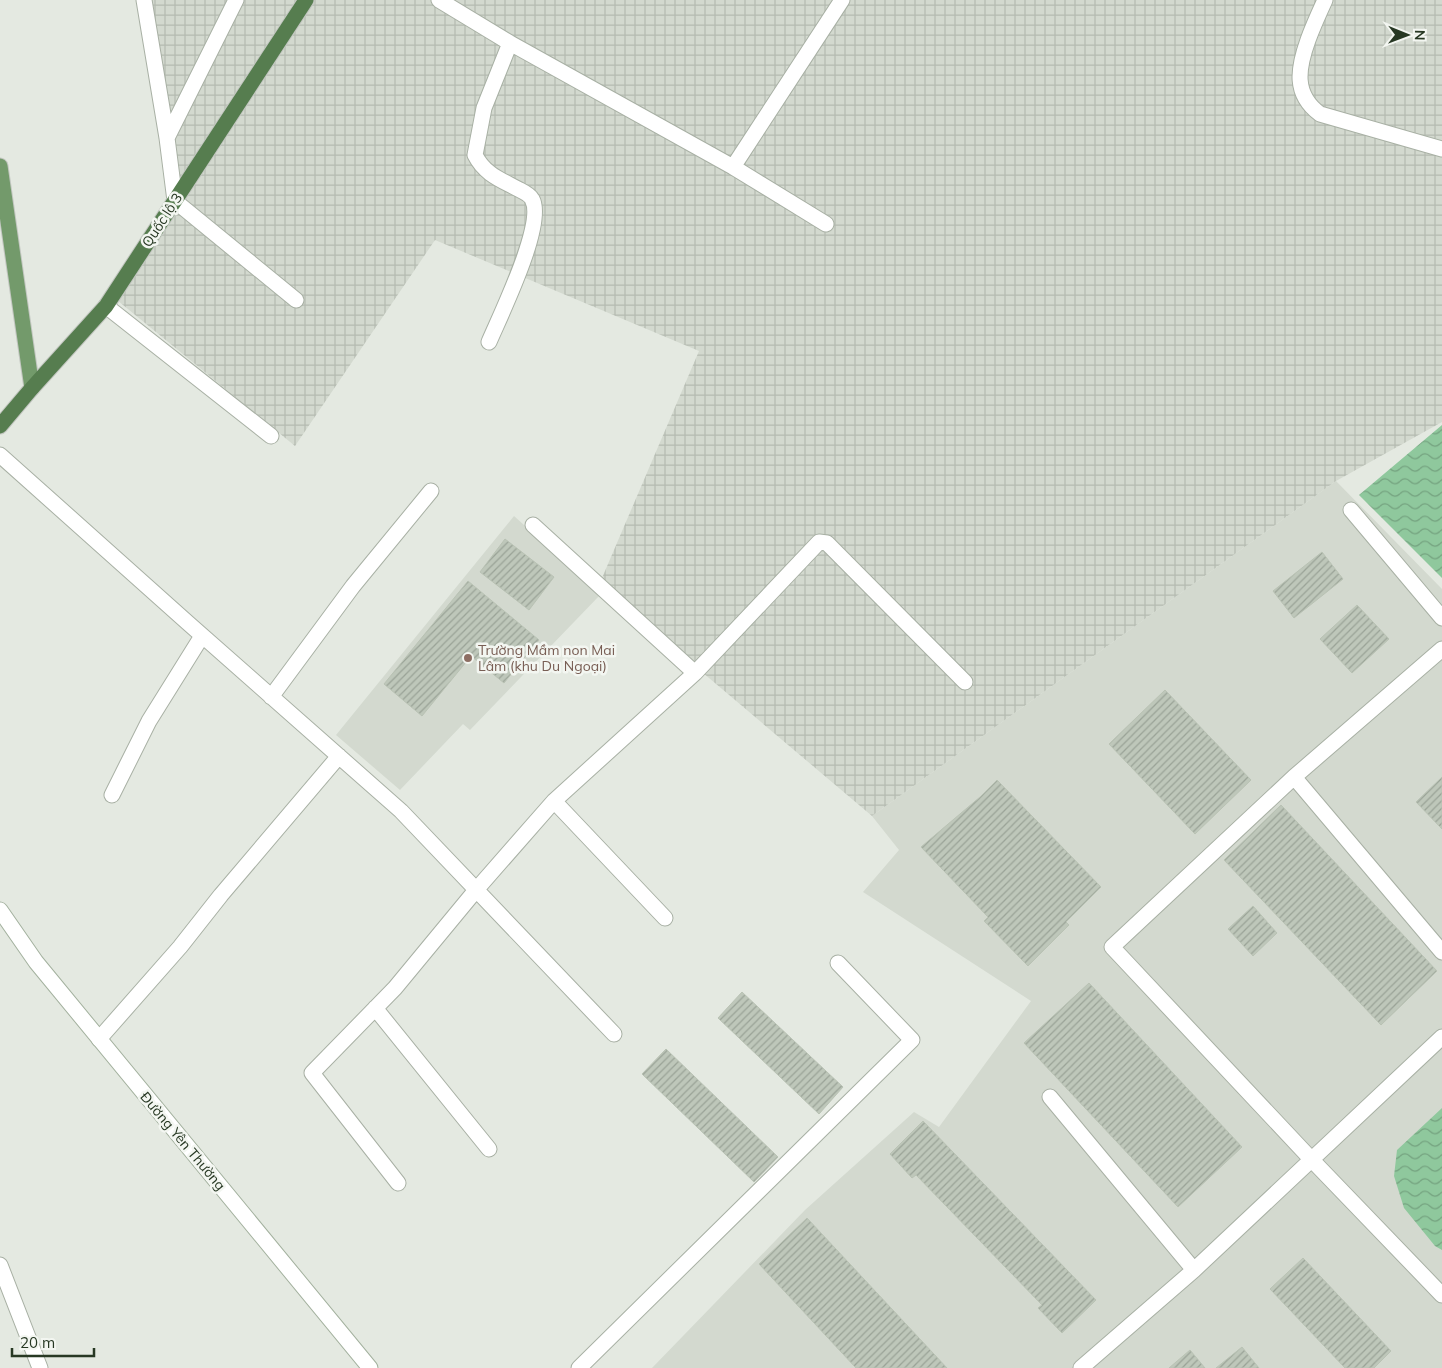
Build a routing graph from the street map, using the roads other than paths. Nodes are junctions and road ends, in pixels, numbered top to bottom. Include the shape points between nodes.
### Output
1 (144, 0) edge
2 (236, 0) edge
3 (306, 0) edge
4 (439, 0) edge
5 (842, 0) edge
6 (1325, 0) edge
7 (510, 43) junction
8 (167, 138) junction
9 (1442, 149) edge
10 (0, 166) edge
11 (733, 167) junction
12 (175, 201) junction
13 (826, 224) dead end
14 (296, 300) dead end
15 (106, 306) junction
16 (489, 342) dead end
17 (32, 388) junction
18 (0, 426) edge
19 (271, 436) dead end
20 (0, 455) edge
21 (431, 490) dead end
22 (1351, 510) dead end
23 (533, 525) dead end
24 (1442, 618) edge
25 (202, 636) junction
26 (1442, 649) edge
27 (695, 673) junction
28 (965, 682) dead end
29 (271, 697) junction
30 (339, 756) junction
31 (1294, 777) junction
32 (112, 795) dead end
33 (554, 801) junction
34 (476, 890) junction
35 (0, 910) edge
36 (665, 918) dead end
37 (1442, 952) edge
38 (838, 963) dead end
39 (375, 1008) junction
40 (614, 1034) dead end
41 (1442, 1037) edge
42 (99, 1039) junction
43 (1050, 1096) dead end
44 (489, 1149) dead end
45 (1311, 1159) junction
46 (398, 1183) dead end
47 (0, 1265) edge
48 (1194, 1270) junction
49 (1442, 1296) edge
50 (40, 1368) edge
51 (370, 1368) edge
52 (579, 1368) edge
53 (1081, 1368) edge

1 - 8 street
2 - 8 street
3 - 12 highway, Quốc lộ 3
4 - 7 street
5 - 11 street
6 - 9 street via 1299,73 1301,89 1313,109 1320,114
7 - 11 street
7 - 16 street via 484,108 475,156 482,168 532,199 534,224 527,252
8 - 12 street
10 - 17 main road
11 - 13 street
12 - 14 street
12 - 15 highway, Quốc lộ 3
15 - 17 highway, Quốc lộ 3
15 - 19 street
17 - 18 highway, Quốc lộ 3
20 - 25 street
21 - 29 street via 353,586
22 - 24 street
23 - 27 street
25 - 29 street
25 - 32 street via 149,720
26 - 31 street
27 - 28 street via 818,542 827,543
27 - 33 street
29 - 30 street
30 - 34 street via 401,811
30 - 42 street
31 - 37 street
31 - 45 street via 1112,947
33 - 34 street
33 - 36 street
34 - 39 street
34 - 40 street
35 - 42 street, Đường Yên Thường via 36,962
38 - 52 street via 912,1040
39 - 44 street
39 - 46 street via 312,1073
41 - 45 street
42 - 51 street, Đường Yên Thường
43 - 48 street
45 - 48 street
45 - 49 street
47 - 50 street
48 - 53 street

